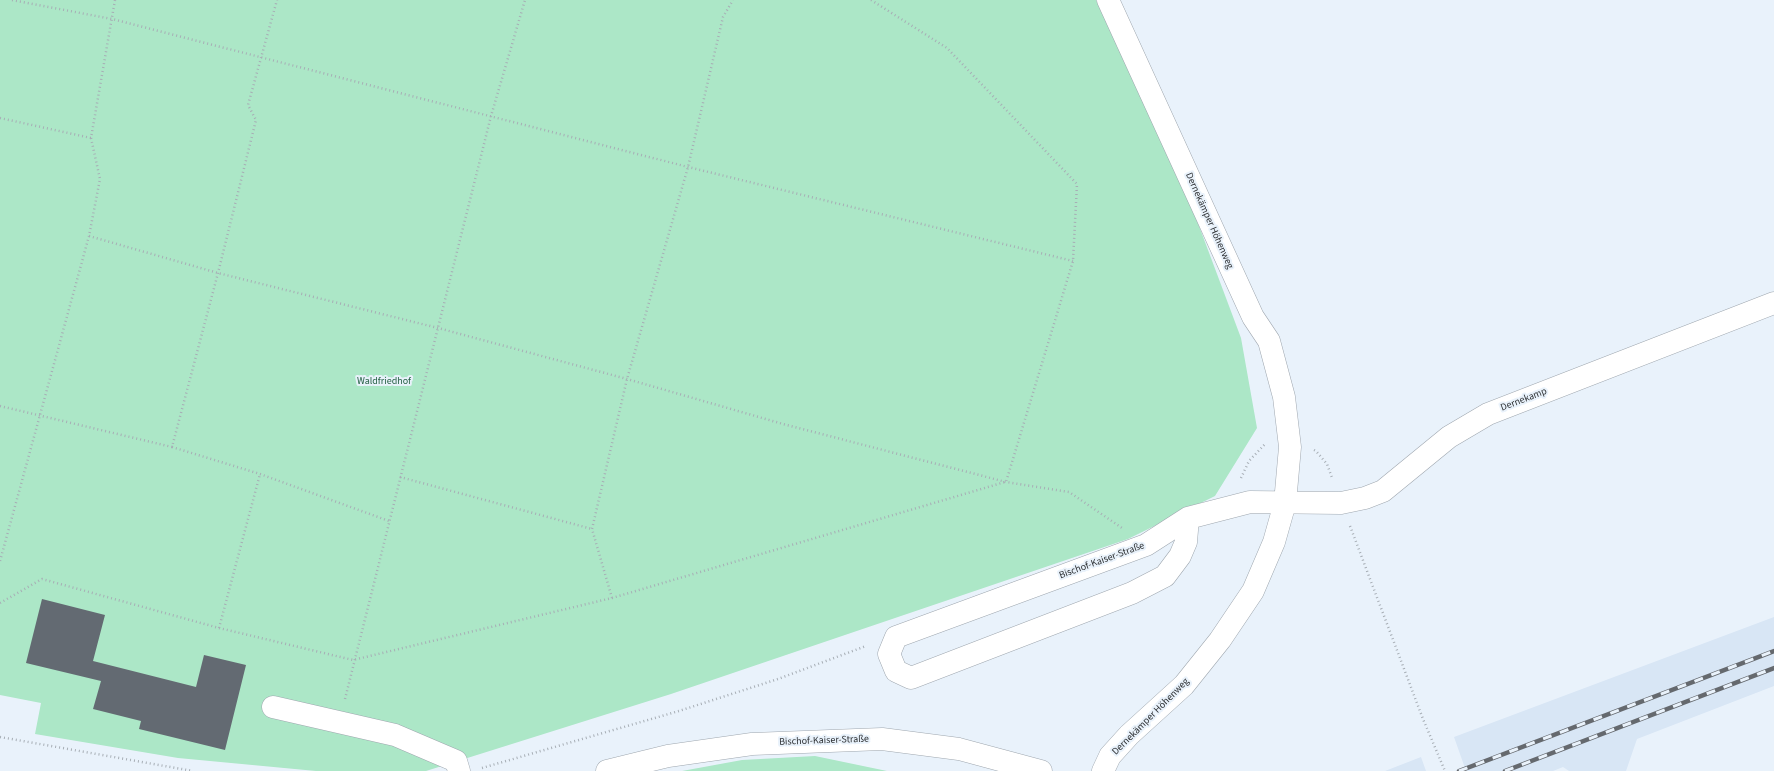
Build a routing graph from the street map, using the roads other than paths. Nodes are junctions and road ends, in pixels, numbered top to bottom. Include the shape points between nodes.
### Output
1 (1108, 0) edge
2 (1774, 303) edge
3 (1285, 503) junction
4 (1188, 518) junction
5 (273, 707) dead end
6 (469, 770) edge
7 (607, 771) edge
8 (1041, 771) edge
9 (1103, 771) edge

1 - 3 street, Dernekämper Höhenweg via 1253,317 1269,341 1284,397 1290,447
2 - 3 street, Dernekamp via 1488,414 1449,437 1383,491 1341,503
3 - 4 street, Bischof-Kaiser-Straße via 1250,502
3 - 9 street, Dernekämper Höhenweg via 1274,542 1253,592 1220,640 1184,685 1129,735 1110,756
4 - 4 street, Bischof-Kaiser-Straße via 1186,542 1180,556 1164,576 1132,593 911,678 896,671 889,654 896,637 1146,545
5 - 6 street via 395,735 456,761
7 - 8 street, Bischof-Kaiser-Straße via 668,756 752,744 882,739 959,749

